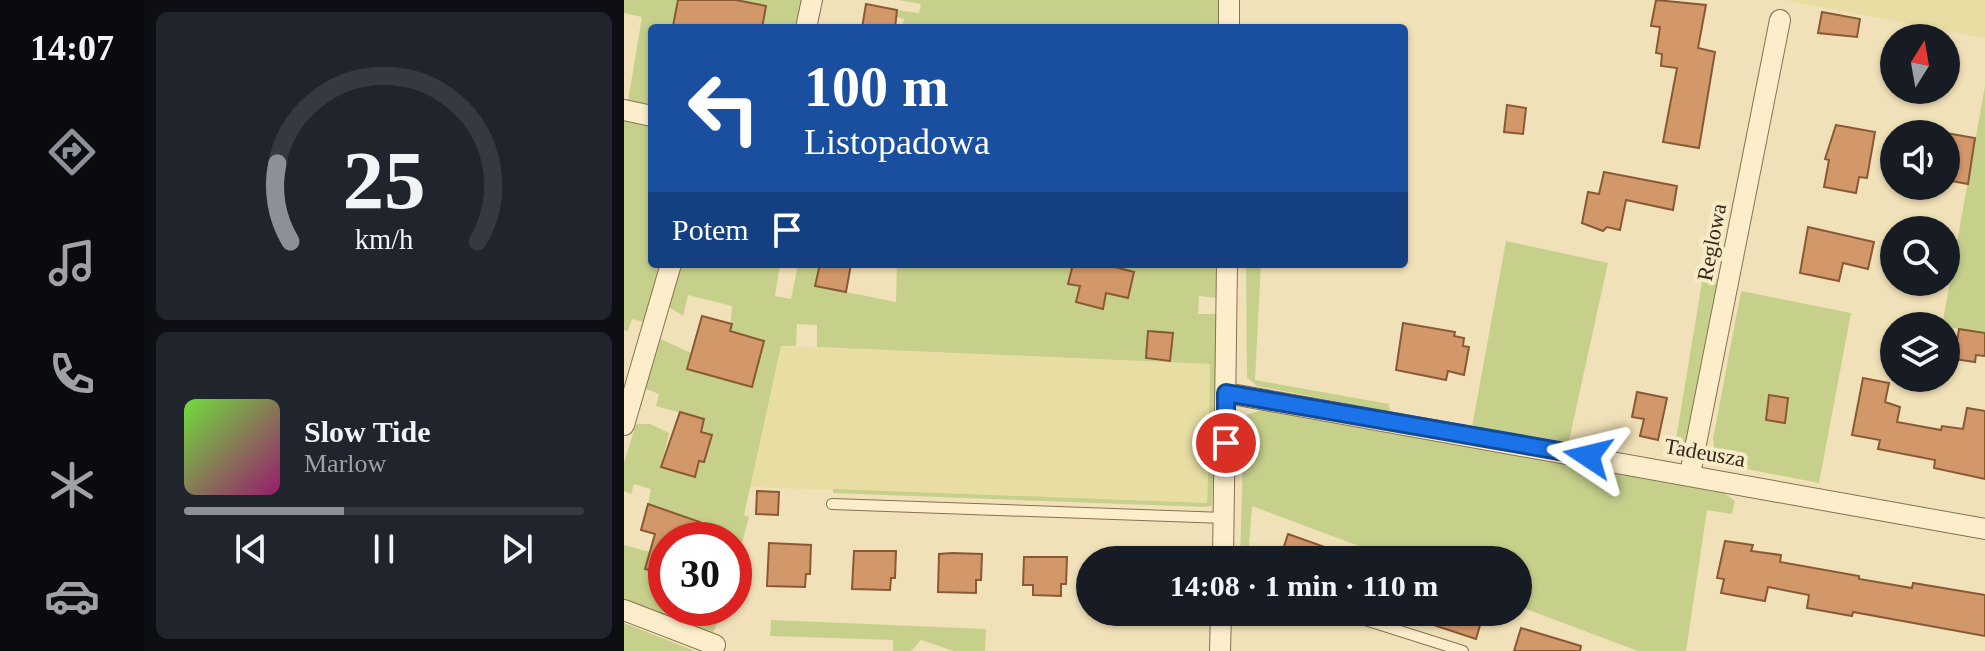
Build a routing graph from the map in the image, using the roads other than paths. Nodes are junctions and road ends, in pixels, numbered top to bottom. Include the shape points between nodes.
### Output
1 (812, 0) edge
2 (1229, 0) edge
3 (1780, 20) dead end
4 (807, 24) edge
5 (1229, 24) edge
6 (624, 110) edge
7 (648, 115) edge
8 (670, 268) edge
9 (1227, 268) edge
10 (1226, 393) junction
11 (624, 425) edge
12 (1690, 474) junction
13 (832, 504) dead end
14 (1225, 518) junction
15 (1985, 529) edge
16 (1224, 546) edge
17 (624, 610) edge
18 (1221, 626) edge
19 (1384, 626) edge
20 (715, 645) dead end
21 (1220, 651) edge
22 (1463, 651) edge

1 - 4 street
2 - 5 street
3 - 12 street, Reglowa
6 - 7 street
8 - 11 street
9 - 10 street
10 - 12 street, Tadeusza
10 - 14 street
12 - 15 street, Tadeusza
13 - 14 lane
14 - 16 street
17 - 20 street
18 - 21 street
19 - 22 lane

